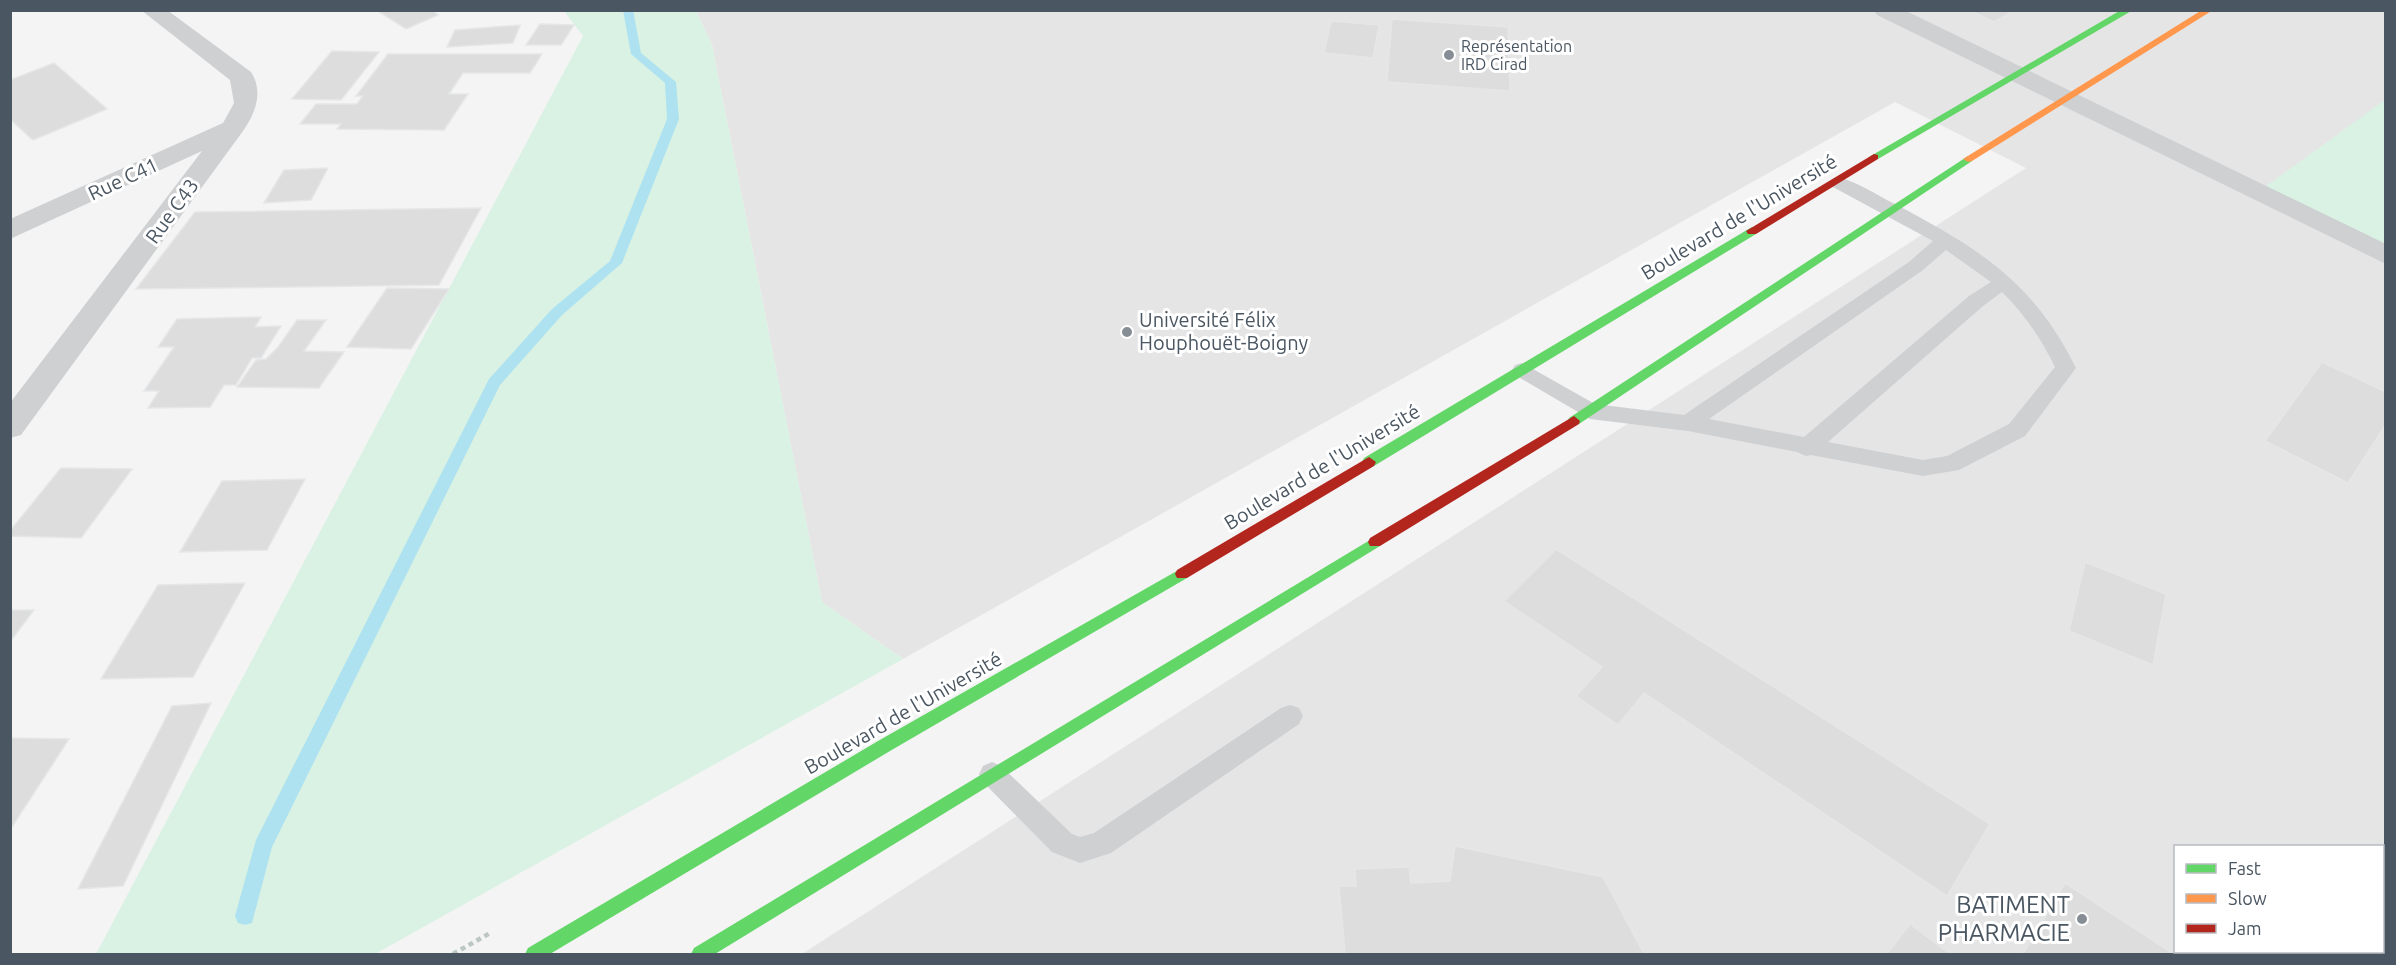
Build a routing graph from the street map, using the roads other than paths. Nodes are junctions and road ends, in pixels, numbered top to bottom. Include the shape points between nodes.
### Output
1 (152, 10) edge
2 (1885, 10) edge
3 (2129, 10) edge
4 (2209, 10) edge
5 (2016, 73) junction
6 (2066, 99) junction
7 (1931, 123) junction
8 (234, 126) junction
9 (1951, 133) dead end
10 (1837, 182) junction
11 (1893, 211) junction
12 (10, 230) edge
13 (1946, 240) junction
14 (2385, 255) edge
15 (2005, 281) junction
16 (1522, 370) junction
17 (1590, 411) junction
18 (1688, 423) junction
19 (10, 427) edge
20 (1806, 448) junction
21 (1290, 716) dead end
22 (993, 774) junction
23 (534, 954) edge
24 (700, 954) edge

1 - 8 street, Rue C43 via 242,77 246,103
2 - 5 street
3 - 5 street, Boulevard de l'Université
4 - 6 street
5 - 6 street
5 - 7 street, Boulevard de l'Université
6 - 11 street via 1977,146
6 - 14 street
7 - 9 street
7 - 10 street, Boulevard de l'Université
8 - 12 street, Rue C41
8 - 19 street, Rue C43
10 - 11 lane
10 - 16 street, Boulevard de l'Université
11 - 13 lane
11 - 17 street
13 - 15 lane
13 - 18 lane via 1916,266
15 - 20 lane via 1976,301
15 - 20 lane via 2057,344 2066,368 2018,430 1951,464 1923,468
16 - 17 lane
16 - 23 street, Boulevard de l'Université via 1195,567
17 - 18 lane
17 - 22 street
18 - 20 lane
21 - 22 lane via 1101,844 1080,850 1062,843
22 - 24 street

